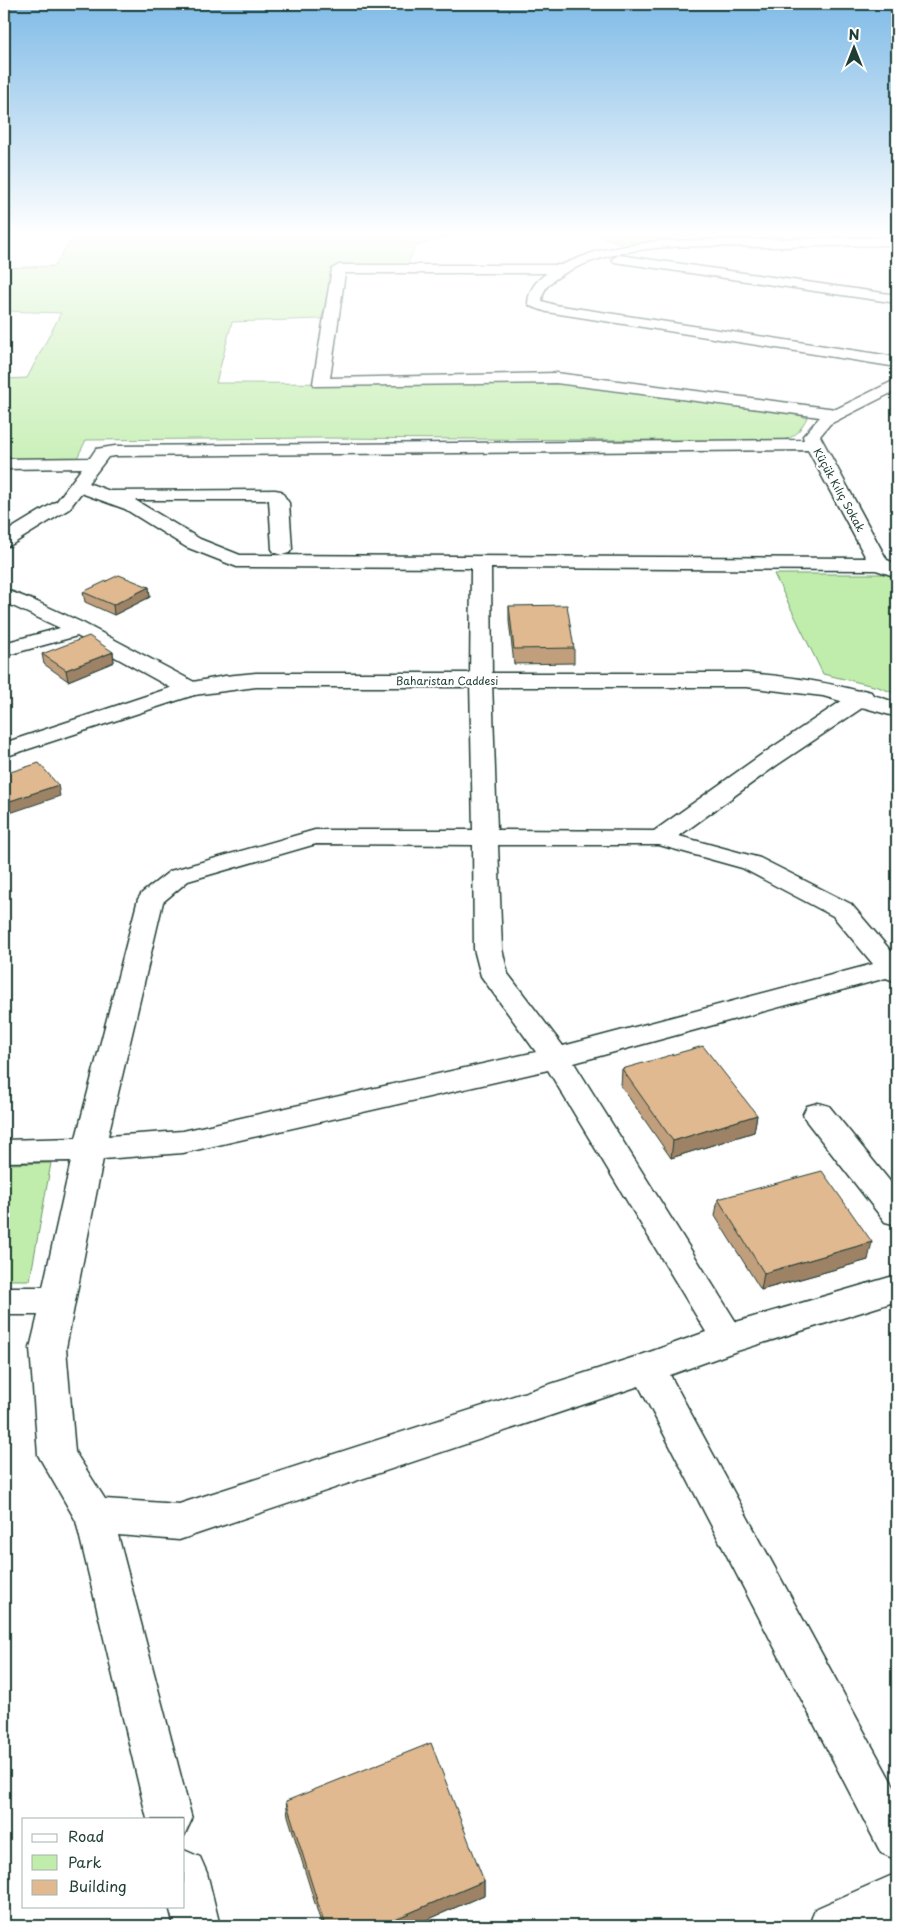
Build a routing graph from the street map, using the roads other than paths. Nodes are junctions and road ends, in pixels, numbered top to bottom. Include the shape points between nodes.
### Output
1 (330, 325) edge
2 (657, 325) edge
3 (897, 362) edge
4 (897, 384) edge
5 (838, 414) junction
6 (814, 445) junction
7 (94, 463) junction
8 (4, 464) edge
9 (78, 485) junction
10 (106, 496) junction
11 (4, 541) edge
12 (194, 543) junction
13 (850, 545) dead end
14 (869, 545) junction
15 (742, 546) dead end
16 (282, 549) junction
17 (481, 564) junction
18 (879, 564) junction
19 (897, 571) edge
20 (4, 595) edge
21 (78, 629) junction
22 (4, 650) edge
23 (481, 681) junction
24 (190, 689) junction
25 (863, 697) junction
26 (897, 710) edge
27 (4, 750) edge
28 (485, 838) junction
29 (660, 838) junction
30 (894, 971) edge
31 (556, 1058) junction
32 (818, 1114) dead end
33 (89, 1149) junction
34 (4, 1151) edge
35 (897, 1213) edge
36 (897, 1288) edge
37 (4, 1301) edge
38 (58, 1301) junction
39 (728, 1339) junction
40 (648, 1368) junction
41 (94, 1516) junction
42 (170, 1818) edge
43 (897, 1837) edge
44 (185, 1877) edge
45 (897, 1896) edge
46 (197, 1926) edge
47 (832, 1926) edge

1 - 5 street via 321,383 556,378
2 - 3 street
4 - 5 street, Küçük Kılıç Sokak
5 - 6 street, Küçük Kılıç Sokak via 824,421 811,436
6 - 7 street via 115,451 102,453
6 - 14 street, Küçük Kılıç Sokak
7 - 8 street
7 - 9 street
9 - 10 street
9 - 11 street via 63,506
10 - 12 street via 131,505
10 - 16 street via 275,495 280,502
12 - 16 street
12 - 17 street via 236,562
13 - 14 street
14 - 18 street, Küçük Kılıç Sokak
15 - 16 street
17 - 18 street
17 - 23 street
18 - 19 street
20 - 21 street
21 - 22 street
21 - 24 street
23 - 24 street, Baharistan Caddesi via 284,679
23 - 25 street, Baharistan Caddesi via 746,680 782,682
23 - 28 street
24 - 27 street, Baharistan Caddesi
25 - 26 street, Baharistan Caddesi
25 - 29 street
28 - 29 street
28 - 31 street via 488,949 495,976
28 - 33 street via 315,837 179,876 151,899
29 - 30 street via 751,862 842,910
30 - 31 street
31 - 33 street via 183,1142
31 - 39 street
32 - 35 street
33 - 34 street
33 - 38 street
36 - 39 street
37 - 38 street
38 - 41 street via 48,1348 57,1455
39 - 40 street
40 - 41 street via 179,1522
40 - 43 street
41 - 42 street
44 - 46 street
45 - 47 street

